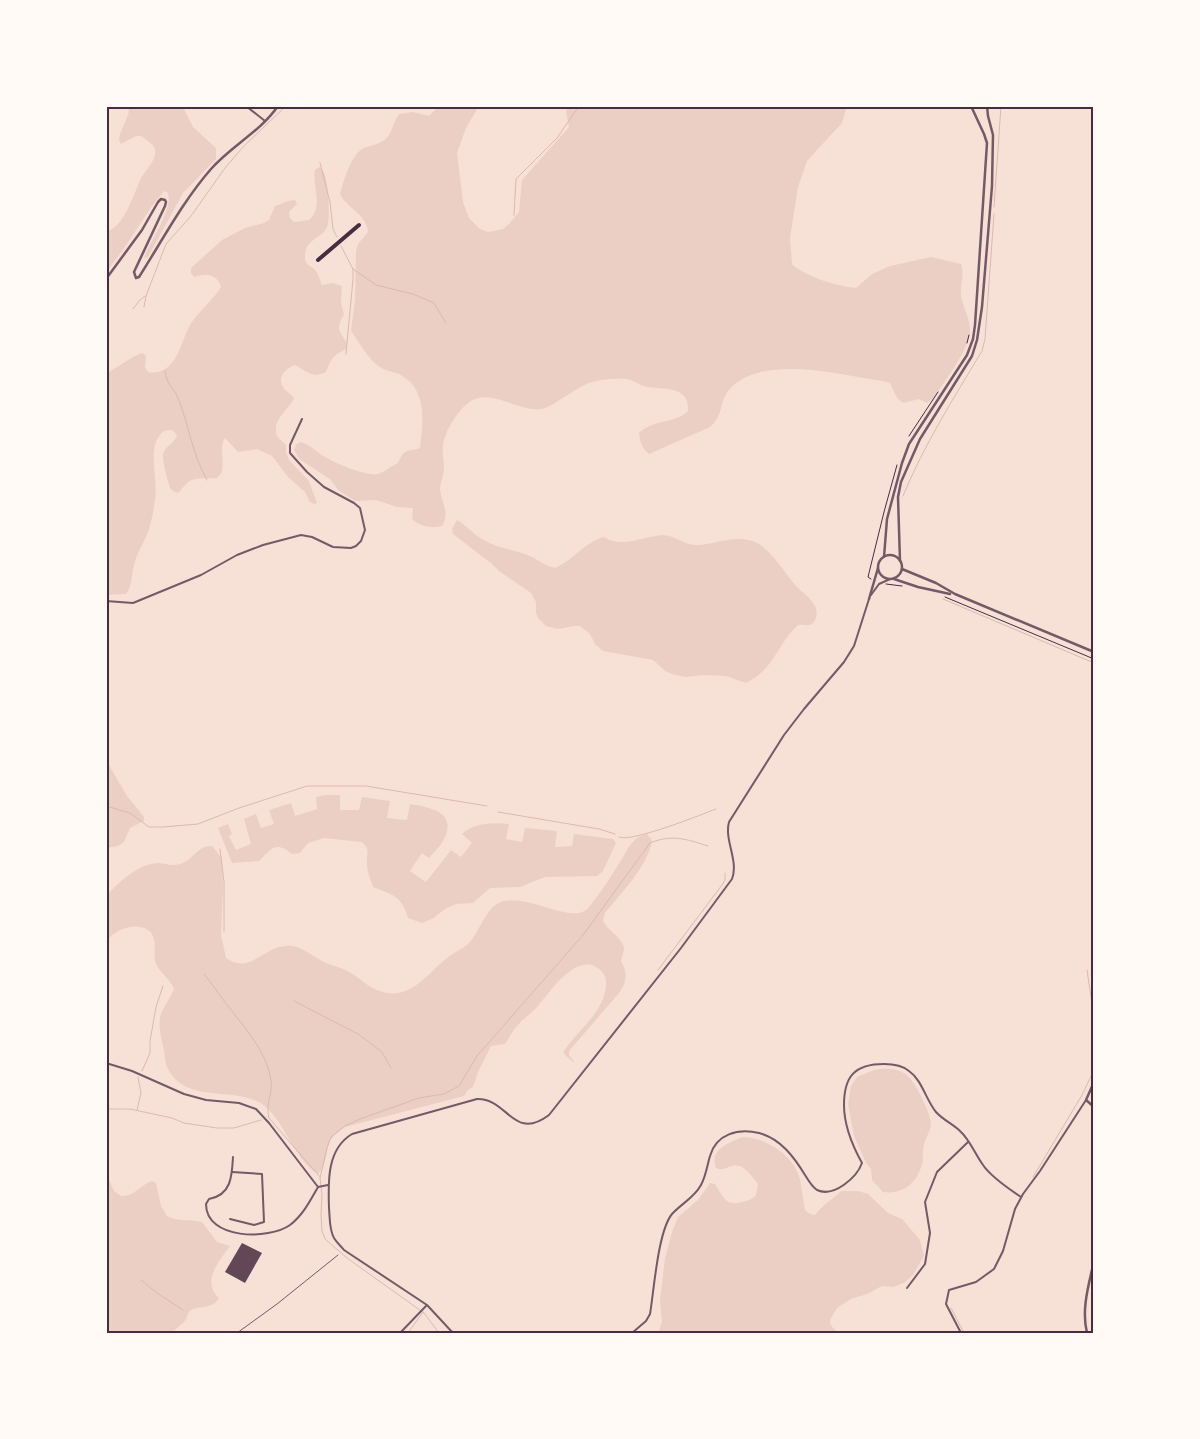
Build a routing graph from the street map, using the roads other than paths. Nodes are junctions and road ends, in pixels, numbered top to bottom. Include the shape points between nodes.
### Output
1 (246, 106) edge
2 (278, 106) edge
3 (971, 106) edge
4 (987, 106) edge
5 (265, 122) junction
6 (359, 225) dead end
7 (318, 260) dead end
8 (106, 279) edge
9 (302, 419) dead end
10 (884, 557) junction
11 (900, 561) junction
12 (878, 567) junction
13 (902, 569) junction
14 (892, 579) junction
15 (954, 594) junction
16 (869, 598) junction
17 (106, 601) edge
18 (1094, 652) edge
19 (106, 1063) edge
20 (1094, 1082) edge
21 (1086, 1100) junction
22 (1094, 1107) edge
23 (968, 1142) junction
24 (233, 1157) dead end
25 (232, 1172) junction
26 (328, 1185) junction
27 (318, 1187) junction
28 (1021, 1196) junction
29 (230, 1219) dead end
30 (338, 1255) dead end
31 (1094, 1261) edge
32 (907, 1288) dead end
33 (427, 1305) junction
34 (237, 1333) edge
35 (400, 1333) edge
36 (453, 1333) edge
37 (632, 1333) edge
38 (961, 1333) edge
39 (1087, 1333) edge

1 - 5 street
2 - 5 street
3 - 10 street via 987,148 976,325 967,355 909,444 887,519
4 - 11 street via 993,134 991,188 977,340 972,356 908,463 898,497
5 - 8 street via 211,168 139,277 136,278 134,272 165,200 158,202
6 - 7 highway
9 - 17 street via 290,445 290,453 324,487 360,508 365,530 361,542 351,548 333,547 301,535 237,554 201,575 133,603
10 - 11 street via 893,556
10 - 12 street
11 - 13 street
12 - 14 street via 882,576
12 - 16 street
13 - 14 street
13 - 15 street
14 - 15 street
14 - 16 street via 879,584
15 - 18 street
16 - 26 street via 854,646 844,662 784,735 728,822 732,879 549,1115 540,1122 522,1124 490,1101 477,1099 360,1131 346,1138 335,1152
19 - 27 street via 184,1094 239,1103 256,1110
20 - 21 street
21 - 22 street
21 - 28 street
23 - 28 street via 984,1167
23 - 32 street via 936,1172 925,1202 930,1233 925,1264
23 - 37 street via 960,1130 937,1113 912,1072 891,1064 865,1065 856,1069 846,1087 845,1122 853,1148 862,1163 854,1176 836,1189 817,1190 789,1152 768,1136 729,1133 714,1147 696,1194 671,1215 661,1239 650,1314
24 - 25 street
25 - 27 street via 224,1193 207,1200 206,1209 223,1229 237,1233 268,1234 291,1224 306,1209
25 - 29 street via 262,1174 264,1222 254,1225
26 - 27 street
26 - 33 street via 330,1223 338,1243 368,1267
28 - 38 street via 994,1269 976,1282 948,1290 946,1304
30 - 34 lane
31 - 39 street via 1085,1305
33 - 35 street
33 - 36 street

